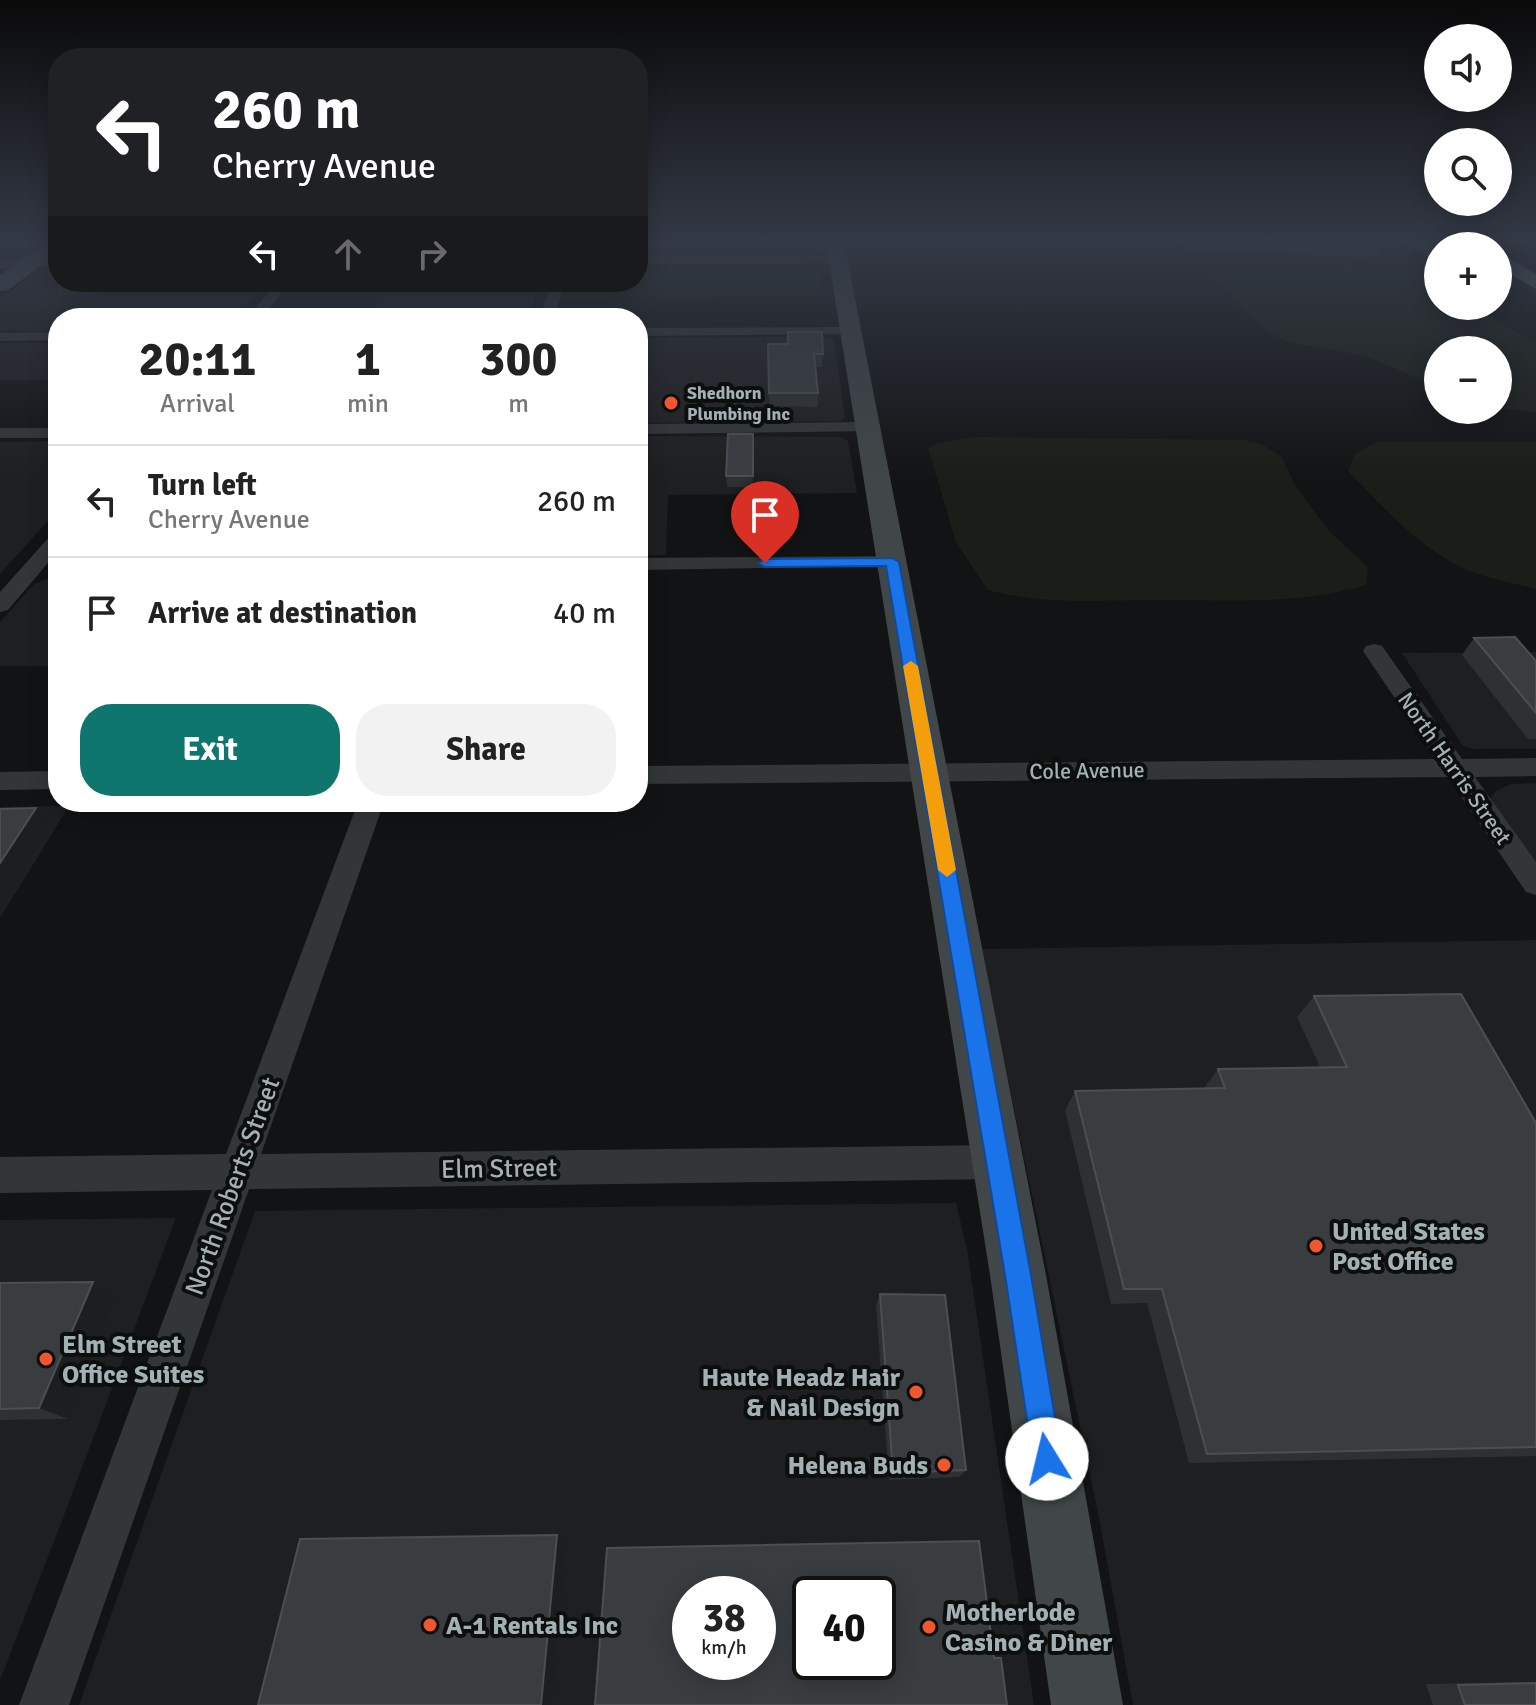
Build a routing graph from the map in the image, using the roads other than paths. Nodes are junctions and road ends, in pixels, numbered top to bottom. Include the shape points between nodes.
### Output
1 (849, 322) edge
2 (851, 331) junction
3 (648, 332) edge
4 (48, 336) edge
5 (0, 337) edge
6 (868, 427) junction
7 (648, 429) edge
8 (0, 433) edge
9 (48, 433) edge
10 (48, 551) edge
11 (892, 562) junction
12 (648, 564) edge
13 (32, 569) junction
14 (48, 569) edge
15 (0, 605) edge
16 (1374, 651) dead end
17 (1454, 767) junction
18 (1536, 767) edge
19 (930, 772) junction
20 (648, 775) edge
21 (48, 780) edge
22 (0, 781) edge
23 (367, 812) edge
24 (1536, 884) edge
25 (998, 1162) junction
26 (237, 1172) junction
27 (0, 1175) edge
28 (44, 1705) edge
29 (1087, 1705) edge

1 - 2 street
2 - 3 street
2 - 6 street
4 - 5 street
6 - 7 street
6 - 11 street
8 - 9 street
10 - 13 street
11 - 12 street
11 - 19 street
13 - 14 street
13 - 15 street
16 - 17 street, North Harris Street
17 - 18 street, Cole Avenue
17 - 19 street, Cole Avenue
17 - 24 street, North Harris Street
19 - 20 street, Cole Avenue
19 - 25 street
21 - 22 street
23 - 26 street, North Roberts Street
25 - 26 street, Elm Street
25 - 29 street
26 - 27 street, Elm Street
26 - 28 street, North Roberts Street

